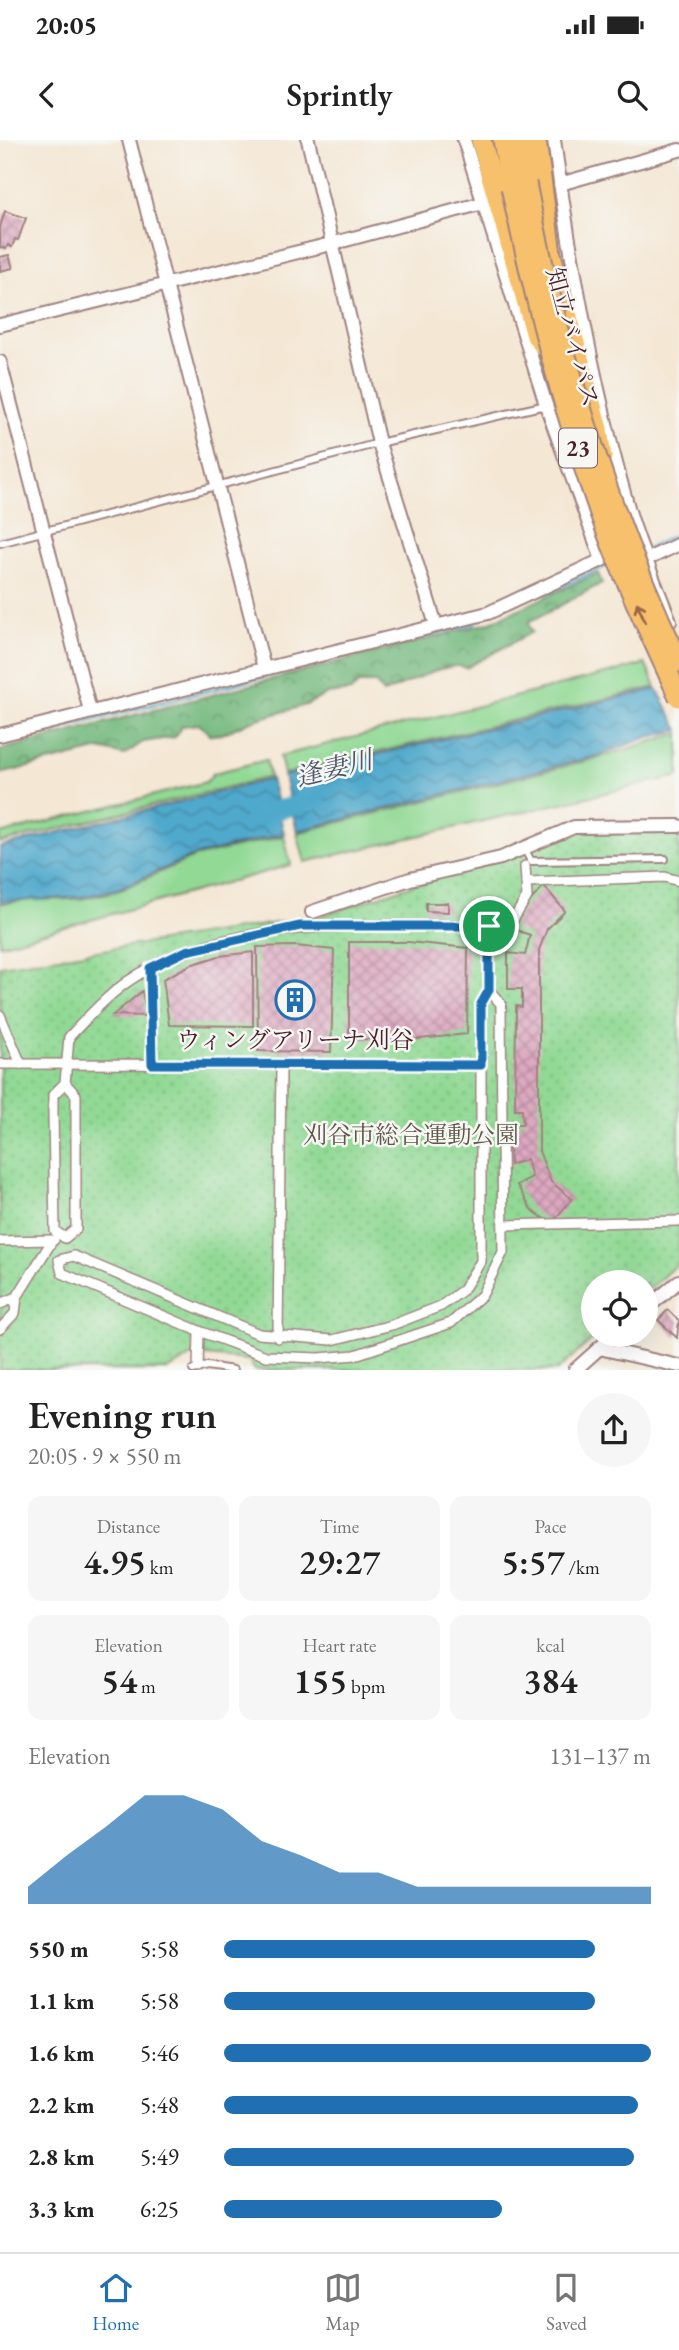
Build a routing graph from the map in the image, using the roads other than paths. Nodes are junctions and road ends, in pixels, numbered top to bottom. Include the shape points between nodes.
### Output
1 (129, 140) edge
2 (308, 140) edge
3 (464, 140) edge
4 (481, 140) edge
5 (503, 140) edge
6 (518, 140) edge
7 (536, 140) edge
8 (554, 140) edge
9 (679, 150) edge
10 (560, 184) junction
11 (518, 185) junction
12 (483, 203) junction
13 (331, 244) junction
14 (167, 284) junction
15 (0, 325) edge
16 (550, 355) junction
17 (0, 362) edge
18 (546, 405) junction
19 (379, 443) junction
20 (607, 486) junction
21 (219, 488) junction
22 (45, 532) junction
23 (0, 543) edge
24 (679, 544) edge
25 (654, 556) dead end
26 (436, 625) junction
27 (679, 645) edge
28 (679, 662) edge
29 (264, 668) junction
30 (679, 697) edge
31 (90, 711) junction
32 (0, 735) edge
33 (679, 826) edge
34 (523, 847) junction
35 (665, 859) dead end
36 (525, 866) dead end
37 (526, 881) junction
38 (679, 881) edge
39 (312, 912) dead end
40 (489, 926) junction
41 (150, 968) junction
42 (489, 990) junction
43 (0, 1015) edge
44 (0, 1064) edge
45 (21, 1064) junction
46 (64, 1064) junction
47 (152, 1064) junction
48 (281, 1065) junction
49 (481, 1065) junction
50 (65, 1083) junction
51 (679, 1221) edge
52 (503, 1225) junction
53 (65, 1238) junction
54 (0, 1241) edge
55 (52, 1241) junction
56 (59, 1260) junction
57 (679, 1280) edge
58 (17, 1297) junction
59 (658, 1298) edge
60 (0, 1304) edge
61 (0, 1329) edge
62 (199, 1331) junction
63 (278, 1338) junction
64 (599, 1348) joint
65 (679, 1366) edge
66 (196, 1369) edge
67 (233, 1370) edge
68 (575, 1370) edge

1 - 14 street
2 - 13 street
3 - 12 street
4 - 16 highway via 536,336
5 - 11 highway, 知立バイパス / 23
6 - 11 highway, 知立バイパス / 23
7 - 20 highway via 551,254 598,429
8 - 10 street
9 - 10 street
10 - 27 street via 592,368 629,511
11 - 16 highway, 知立バイパス / 23, bridge
11 - 20 highway, 知立バイパス / 23, bridge
12 - 13 street
12 - 18 street
13 - 14 street
13 - 19 street
14 - 15 street
14 - 21 street
30 -> 16 highway, 知立バイパス / 23, bridge via 601,517
17 - 22 street
18 - 19 lane
18 - 26 street via 603,560 488,613
19 - 21 lane
19 - 26 street
20 - 28 highway, 知立バイパス / 23, bridge
21 - 22 lane
21 - 29 street
22 - 23 lane
22 - 31 street
24 - 25 street
26 - 29 street
29 - 31 street
31 - 32 street
33 - 34 street via 574,827
34 - 35 lane via 531,861
34 - 39 street via 501,858 410,879
36 - 37 street
37 - 38 street via 665,877
37 - 40 street via 527,897 510,925
40 - 41 street via 300,926 186,951
40 - 42 street
41 - 46 street via 127,982 69,1037
41 - 47 street
42 - 49 street via 481,1004
42 - 52 street via 501,1004
43 - 45 street
44 - 45 street
45 - 46 street
46 - 47 street
46 - 50 street
47 - 48 street
48 - 49 street
48 - 63 street
49 - 63 street via 481,1261 470,1280 441,1306 392,1325 332,1340
50 - 53 street via 76,1095 76,1229
50 - 53 street via 53,1095 55,1231
51 - 52 street
52 - 62 street via 503,1252 482,1295 451,1323 426,1333 355,1355 309,1358 266,1356
53 - 55 street
54 - 55 street
55 - 56 street
55 - 58 street
56 - 62 street via 62,1273
56 - 63 street via 75,1256
57 - 59 street
58 - 60 street
58 - 61 street via 15,1313
62 - 66 street
64 - 65 street
64 - 68 street
66 - 67 lane via 223,1366

